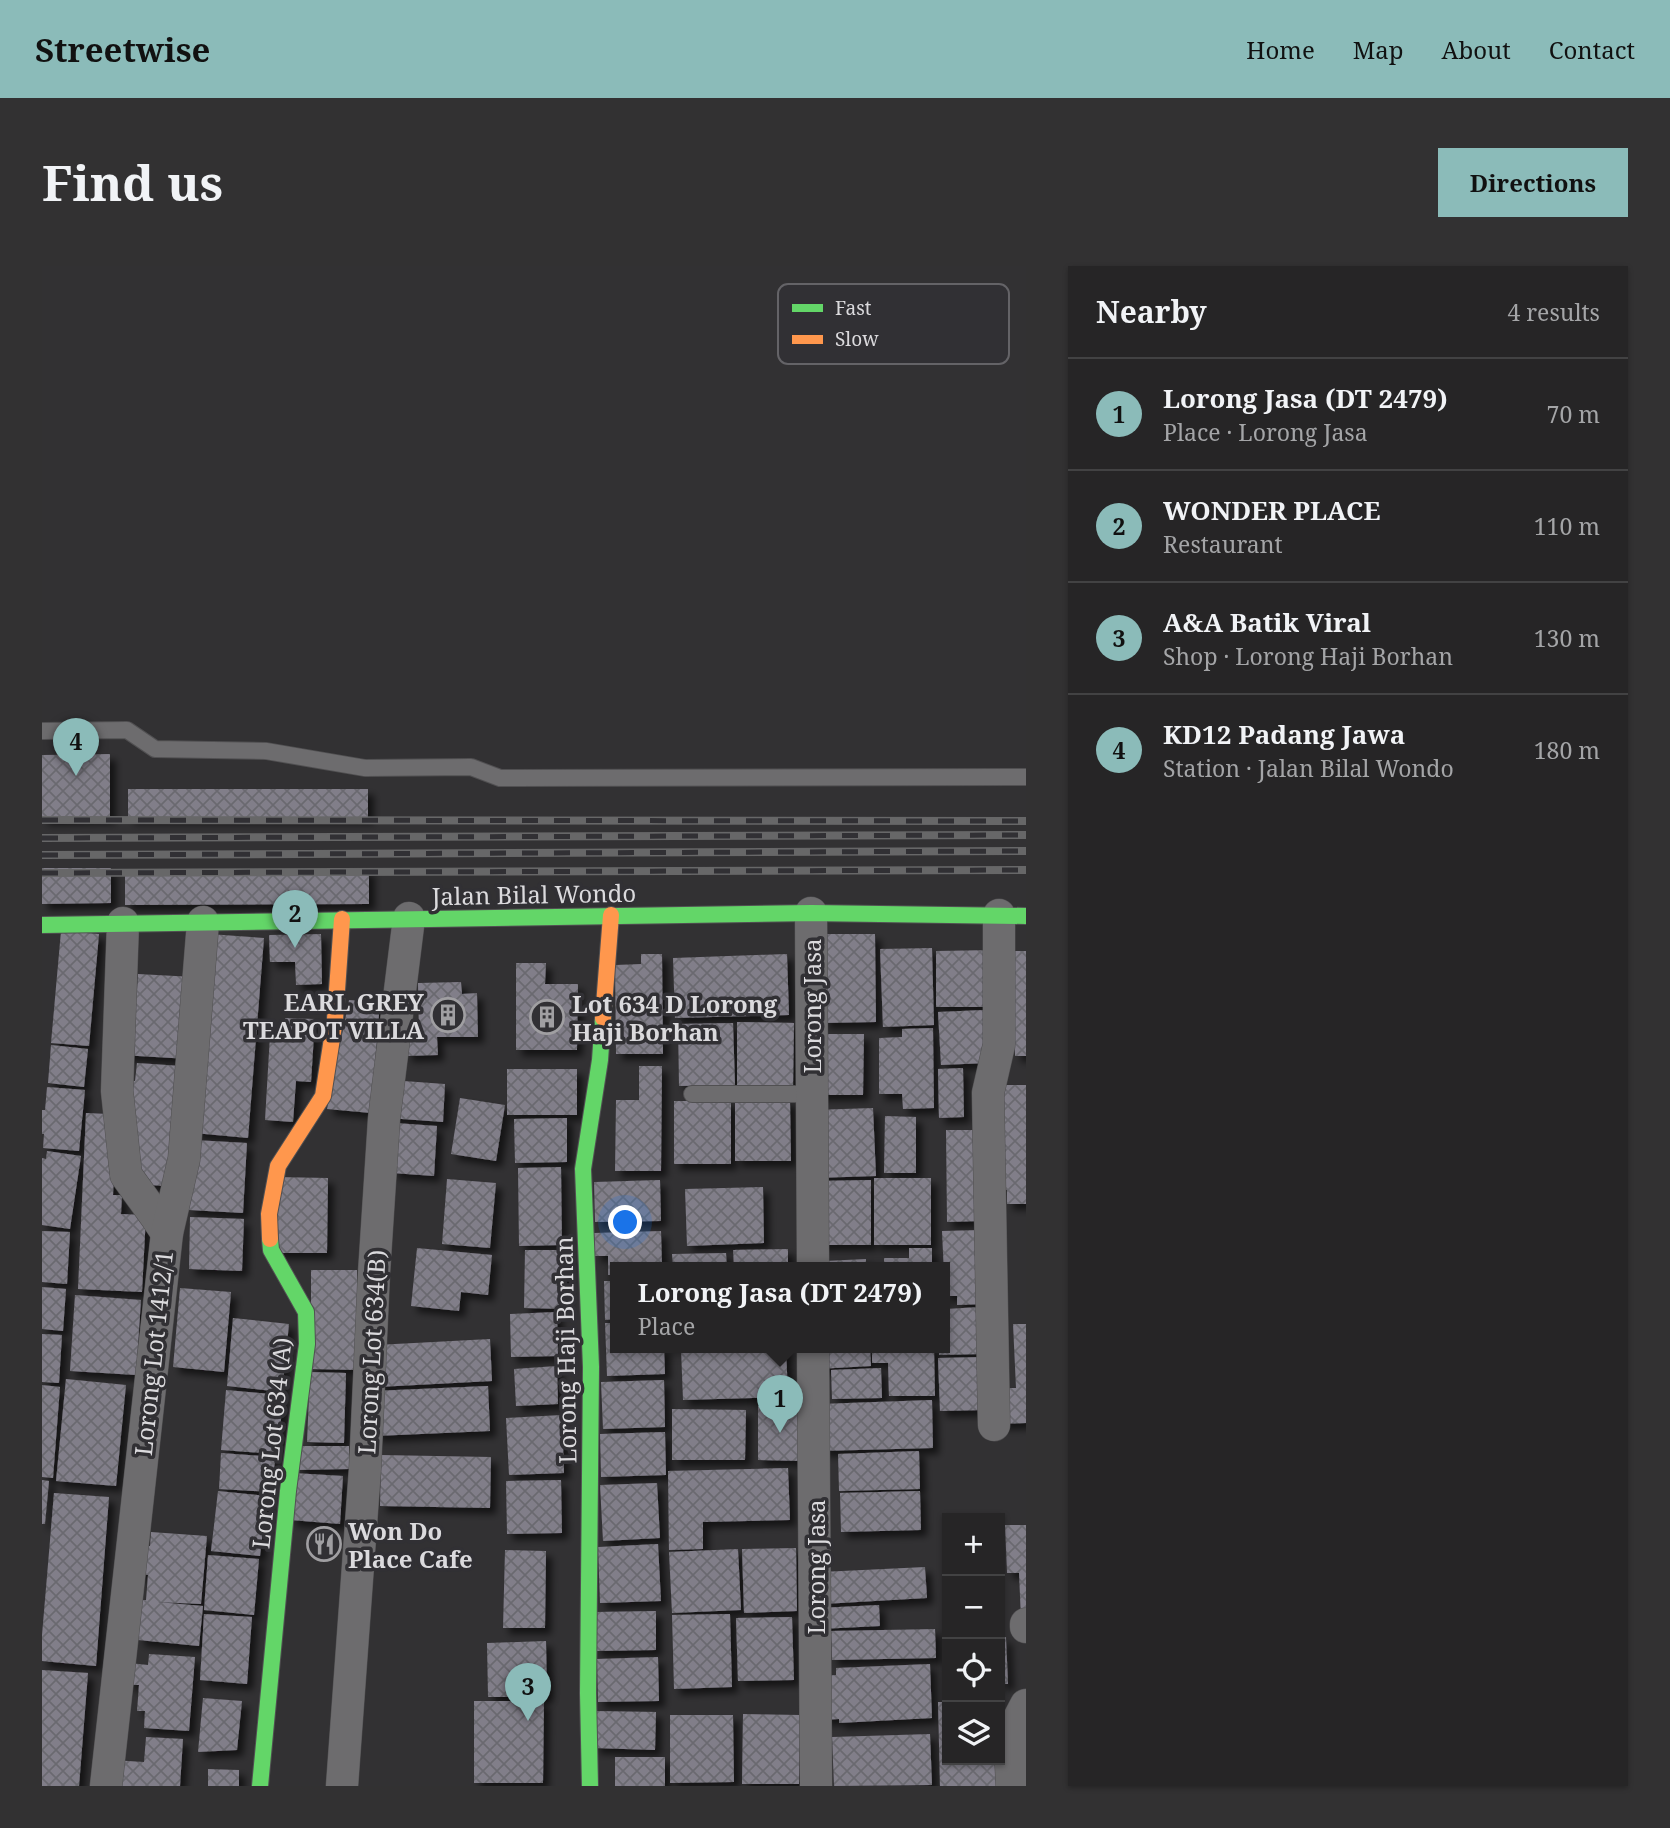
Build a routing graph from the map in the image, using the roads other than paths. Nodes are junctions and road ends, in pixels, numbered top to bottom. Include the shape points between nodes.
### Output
1 (42, 730) edge
2 (1026, 777) edge
3 (811, 913) junction
4 (611, 915) junction
5 (1012, 916) edge
6 (408, 918) junction
7 (342, 919) junction
8 (203, 922) junction
9 (123, 923) junction
10 (42, 925) edge
11 (692, 1094) dead end
12 (812, 1094) junction
13 (167, 1233) junction
14 (813, 1262) edge
15 (814, 1353) edge
16 (994, 1425) dead end
17 (1026, 1705) edge
18 (106, 1786) edge
19 (260, 1786) edge
20 (342, 1786) edge
21 (590, 1786) edge
22 (816, 1786) edge
23 (1012, 1786) edge

1 - 2 lane via 127,730 155,749 266,751 365,768 471,767 500,778
3 - 4 street, Jalan Bilal Wondo
3 - 5 street, Jalan Bilal Wondo
3 - 12 street, Lorong Jasa
4 - 6 street, Jalan Bilal Wondo
4 - 21 street, Lorong Haji Borhan via 600,1060 583,1169 591,1367
5 - 16 street via 999,1045 988,1093
6 - 7 street, Jalan Bilal Wondo
6 - 20 street, Lorong Lot 634(B) via 384,1119
7 - 8 street, Jalan Bilal Wondo
7 - 19 street, Lorong Lot 634 (A) via 335,1019 323,1096 278,1166 269,1214 271,1250 306,1312 307,1344
8 - 9 street, Jalan Bilal Wondo
8 - 13 street, Lorong Lot 1412/1 via 184,1159
9 - 10 street, Jalan Bilal Wondo
9 - 13 street via 117,1091 126,1175
11 - 12 lane
12 - 14 street, Lorong Jasa
13 - 18 street, Lorong Lot 1412/1
15 - 22 street, Lorong Jasa
17 - 23 street via 1010,1746

